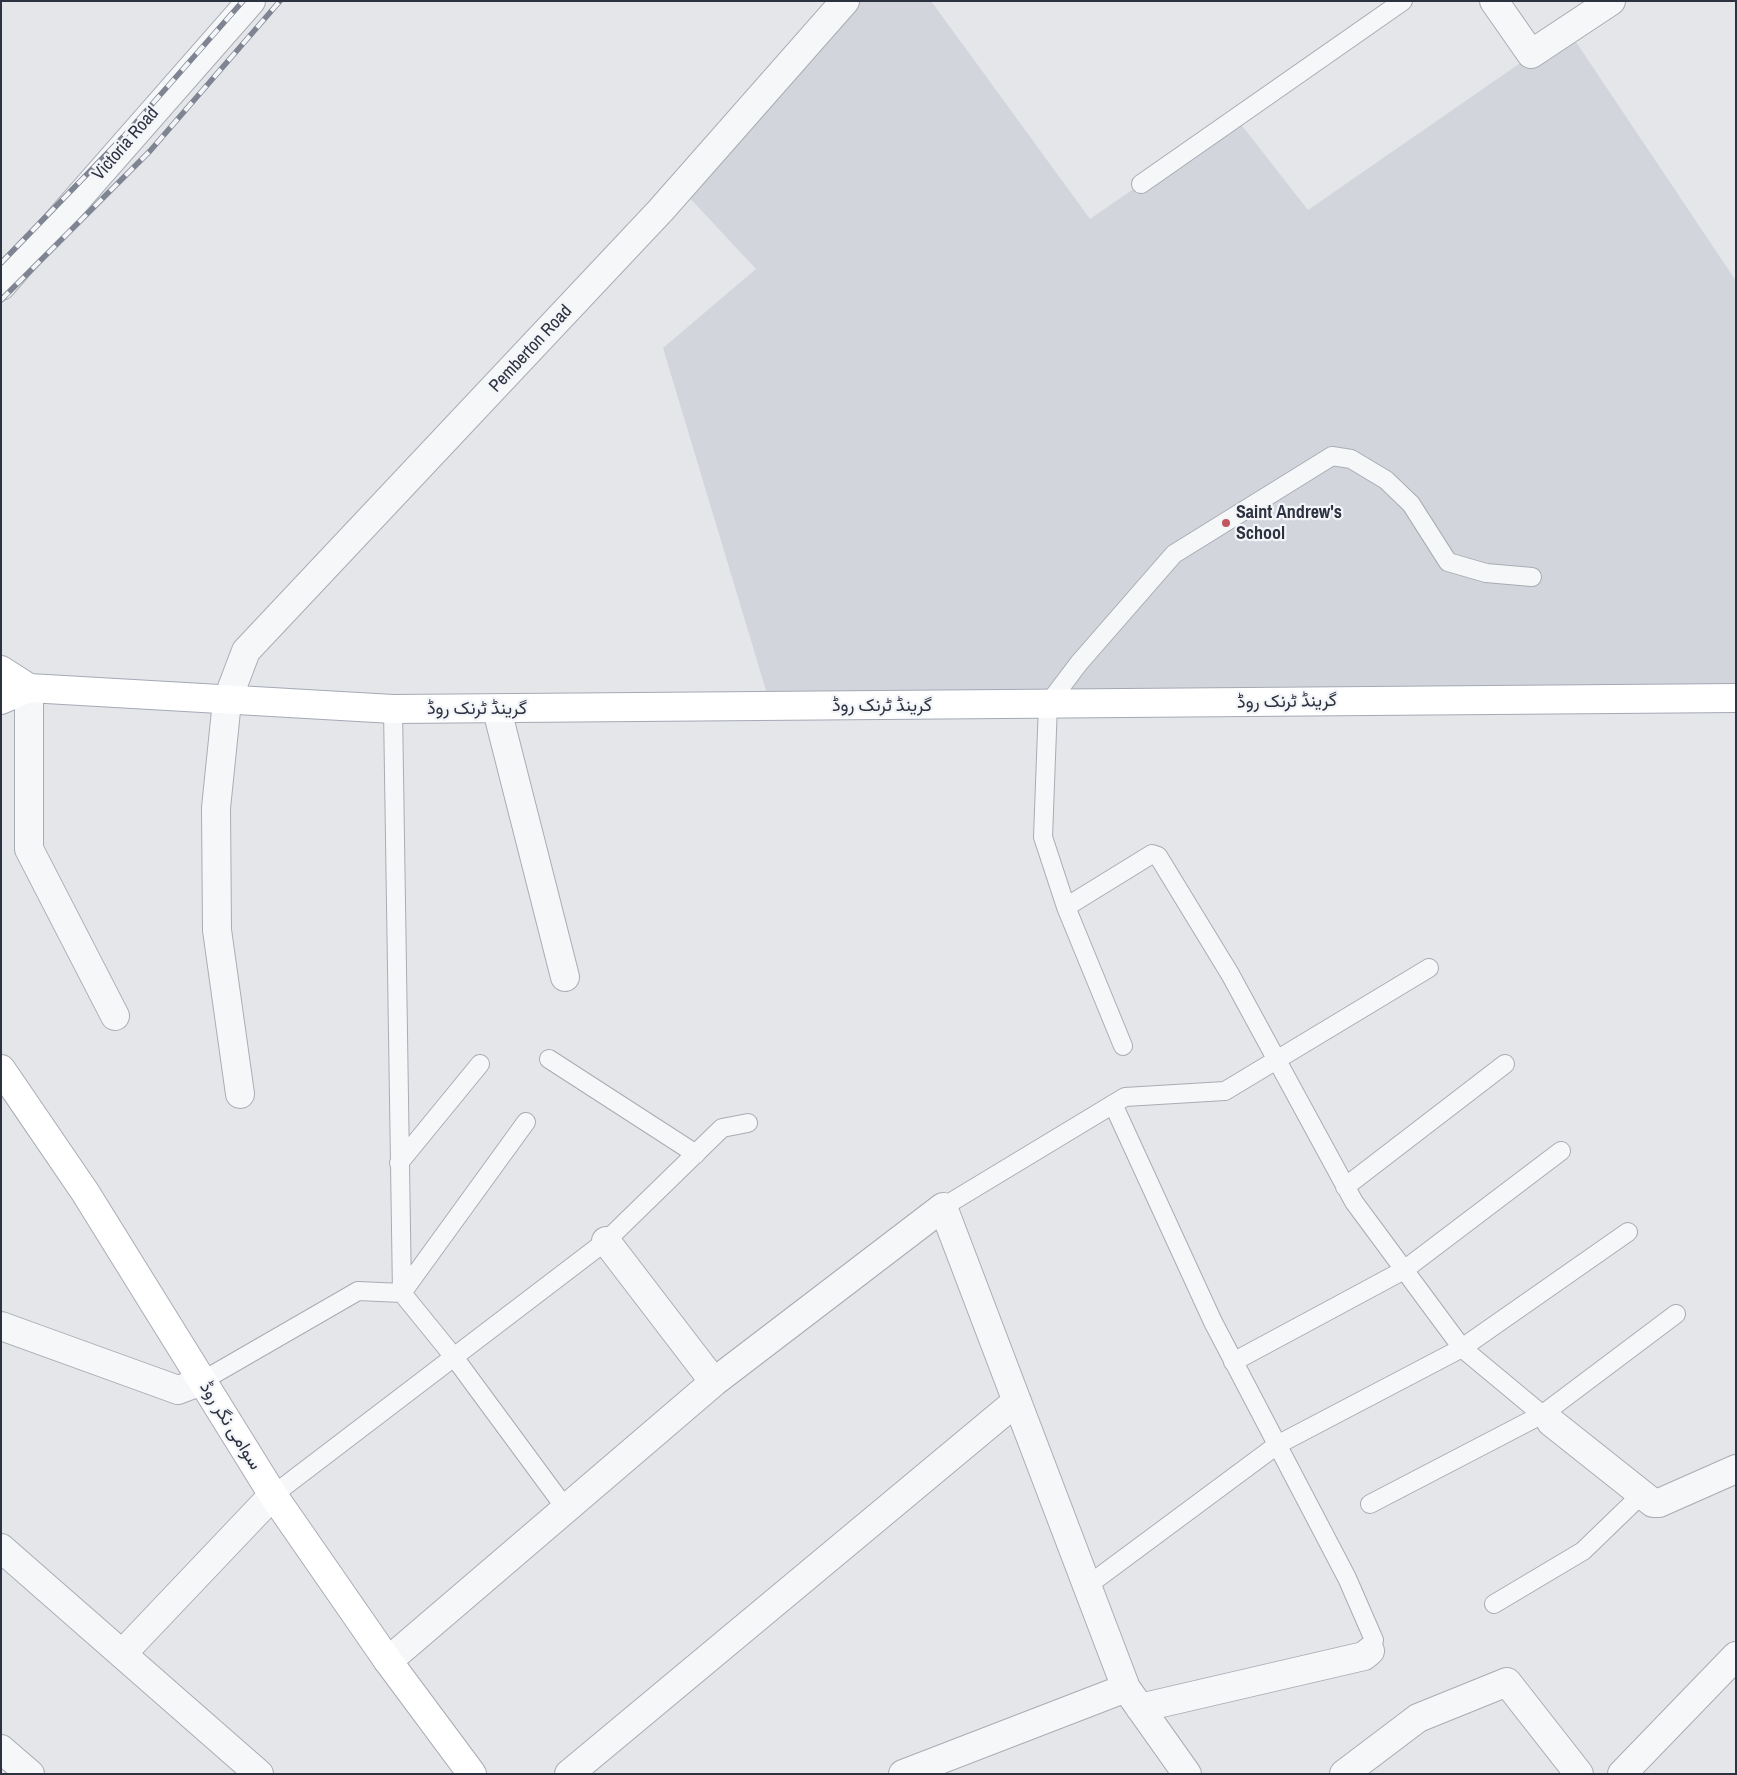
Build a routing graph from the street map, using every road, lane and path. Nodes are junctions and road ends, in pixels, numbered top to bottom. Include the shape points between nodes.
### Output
1 (251, 1) edge
2 (845, 1) edge
3 (1403, 1) edge
4 (1494, 1) edge
5 (1611, 1) edge
6 (1141, 184) dead end
7 (1, 286) edge
8 (1532, 577) dead end
9 (1, 670) edge
10 (29, 688) junction
11 (1736, 698) edge
12 (1, 700) edge
13 (227, 701) junction
14 (1048, 704) junction
15 (393, 710) junction
16 (497, 710) junction
17 (1066, 907) junction
18 (1429, 968) dead end
19 (565, 977) dead end
20 (115, 1016) dead end
21 (1123, 1046) dead end
22 (548, 1059) dead end
23 (1276, 1060) junction
24 (480, 1064) dead end
25 (1505, 1064) dead end
26 (1, 1069) edge
27 (240, 1094) dead end
28 (1113, 1104) junction
29 (526, 1122) dead end
30 (748, 1123) dead end
31 (1561, 1151) dead end
32 (696, 1154) junction
33 (399, 1163) junction
34 (1345, 1187) junction
35 (943, 1207) junction
36 (1628, 1232) dead end
37 (606, 1241) junction
38 (1404, 1270) junction
39 (402, 1293) junction
40 (1676, 1314) dead end
41 (1, 1326) edge
42 (1462, 1348) junction
43 (454, 1357) junction
44 (1234, 1362) junction
45 (202, 1381) junction
46 (714, 1382) junction
47 (1017, 1401) junction
48 (1547, 1418) junction
49 (1277, 1445) junction
50 (1736, 1469) edge
51 (1642, 1494) junction
52 (273, 1495) junction
53 (1370, 1504) dead end
54 (566, 1509) junction
55 (1, 1548) edge
56 (1087, 1586) junction
57 (1494, 1604) dead end
58 (1370, 1651) joint
59 (122, 1654) junction
60 (1736, 1656) edge
61 (388, 1661) junction
62 (1133, 1698) junction
63 (1, 1749) edge
64 (25, 1772) edge
65 (259, 1774) edge
66 (472, 1774) edge
67 (569, 1774) edge
68 (903, 1774) edge
69 (1187, 1774) edge
70 (1344, 1774) edge
71 (1579, 1774) edge
72 (1622, 1774) edge

1 - 7 street, Victoria Road
2 - 13 street, Pemberton Road via 661,210 246,651
3 - 6 lane
4 - 5 street via 1532,54
8 - 14 lane via 1486,572 1448,562 1411,504 1386,480 1351,459 1332,456 1174,554 1079,663
9 - 10 main road
10 - 12 main road, گرینڈ ٹرنک روڈ
10 - 13 main road, گرینڈ ٹرنک روڈ
10 - 20 street via 29,849
11 - 14 main road, گرینڈ ٹرنک روڈ
13 - 15 main road, گرینڈ ٹرنک روڈ
13 - 27 street, Pemberton Road via 216,808 217,930
14 - 16 main road, گرینڈ ٹرنک روڈ
14 - 17 lane via 1043,837
15 - 16 main road, گرینڈ ٹرنک روڈ
15 - 33 lane
16 - 19 street
17 - 21 lane
17 - 23 lane via 1152,854 1158,856 1230,974
18 - 23 lane
22 - 32 lane
23 - 28 lane via 1225,1091 1124,1097
23 - 34 lane
24 - 33 lane
25 - 34 lane
26 - 45 main road, سوامی نگر روڈ via 85,1192
28 - 35 lane
28 - 44 lane
29 - 39 lane
30 - 32 lane via 722,1128
31 - 38 lane
32 - 37 lane
33 - 39 lane
34 - 38 lane
35 - 46 street
35 - 47 street
36 - 42 lane
37 - 43 lane
37 - 46 street
38 - 42 lane
38 - 44 lane
39 - 43 lane
39 - 45 lane via 358,1291
40 - 48 lane
41 - 45 street via 178,1390
42 - 48 lane
42 - 49 lane
43 - 52 lane
43 - 54 lane
44 - 49 lane
45 - 52 main road, سوامی نگر روڈ
46 - 54 street
47 - 56 street
47 - 67 street
48 - 51 street
48 - 53 lane
49 - 56 lane
49 - 58 lane via 1347,1578 1374,1640
50 - 51 street via 1659,1503 1653,1503
51 - 57 lane via 1583,1551
52 - 59 street
52 - 61 main road, سوامی نگر روڈ
54 - 61 street
55 - 59 street
56 - 62 street
58 - 62 street via 1364,1656
59 - 65 street
60 - 72 street
61 - 66 main road, سوامی نگر روڈ
62 - 68 street
62 - 69 street
63 - 64 street
70 - 71 street via 1418,1718 1507,1682

